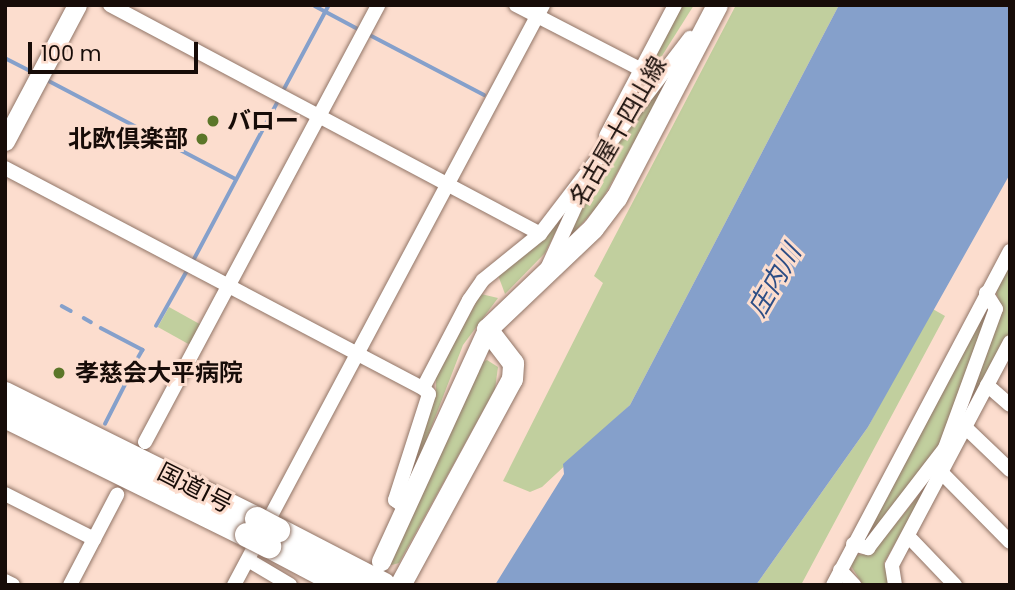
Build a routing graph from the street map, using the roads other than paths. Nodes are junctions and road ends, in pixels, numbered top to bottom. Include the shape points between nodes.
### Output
1 (77, 5) edge
2 (110, 5) edge
3 (377, 5) edge
4 (516, 5) edge
5 (675, 5) edge
6 (715, 10) edge
7 (540, 11) edge
8 (642, 69) junction
9 (318, 116) junction
10 (5, 141) edge
11 (592, 160) junction
12 (5, 168) edge
13 (447, 186) junction
14 (540, 234) junction
15 (1010, 251) edge
16 (545, 273) junction
17 (228, 286) junction
18 (986, 293) junction
19 (487, 329) junction
20 (1010, 342) edge
21 (357, 354) junction
22 (987, 386) junction
23 (423, 388) junction
24 (5, 394) edge
25 (1010, 405) edge
26 (5, 416) edge
27 (965, 427) junction
28 (145, 442) dead end
29 (948, 450) junction
30 (1010, 470) edge
31 (942, 472) junction
32 (5, 494) edge
33 (117, 495) dead end
34 (407, 509) junction
35 (263, 532) junction
36 (908, 536) junction
37 (94, 539) junction
38 (1010, 542) edge
39 (853, 544) junction
40 (247, 560) junction
41 (840, 570) junction
42 (382, 573) edge
43 (5, 581) edge
44 (13, 585) edge
45 (70, 585) edge
46 (234, 585) edge
47 (290, 585) edge
48 (343, 585) edge
49 (400, 585) edge
50 (832, 585) edge
51 (854, 585) edge
52 (895, 585) edge
53 (955, 585) edge

1 - 10 main road
2 - 9 street
3 - 9 street
4 - 7 street
5 - 8 street
6 - 11 street
6 - 16 main road, 名古屋十四山線 via 616,198
7 - 8 street
7 - 13 street
8 - 11 street
9 - 13 street
9 - 17 street
11 - 14 street
11 - 16 street
12 - 17 street
13 - 14 street
13 - 21 street
14 - 23 street via 483,280
15 - 18 street
16 - 19 main road, 名古屋十四山線
17 - 21 street
17 - 28 street
18 - 29 street via 996,309
18 - 39 street
19 - 34 main road
19 - 49 main road via 513,363 512,379
20 - 22 street
21 - 23 street
21 - 40 street
22 - 25 street
22 - 27 street
23 - 34 street via 429,394 395,500
24 - 35 highway, 国道1号
26 - 35 highway, 国道1号
27 - 29 street
27 - 30 street
29 - 31 street
29 - 39 street via 868,548
31 - 36 street
31 - 38 street
32 - 37 street
33 - 37 street
34 - 42 main road
35 - 42 highway, 国道1号
35 - 48 highway, 国道1号
36 - 52 street via 892,565
36 - 53 street
37 - 45 street
39 - 41 street
40 - 46 street
40 - 47 street
41 - 50 street
41 - 51 street
43 - 44 street

